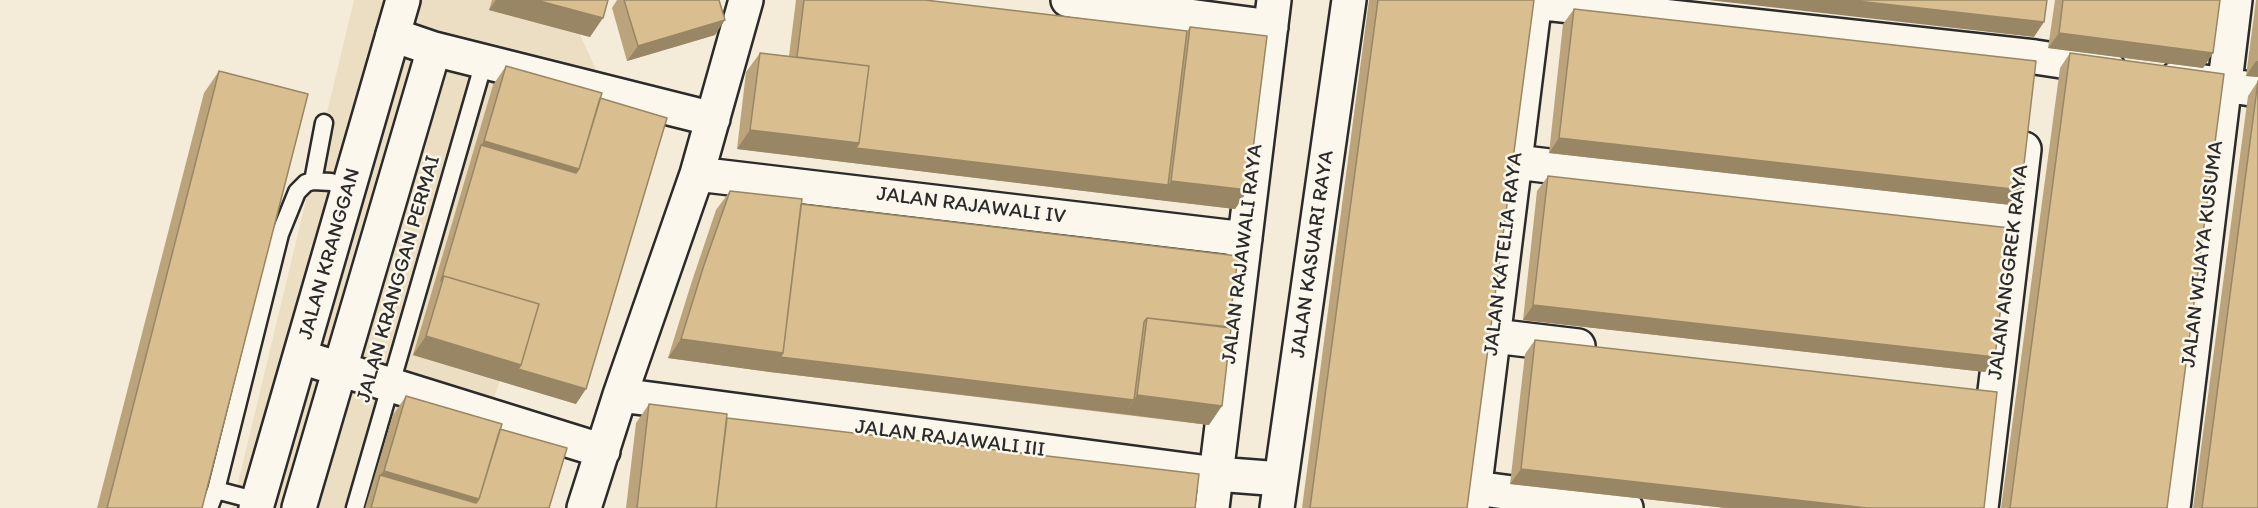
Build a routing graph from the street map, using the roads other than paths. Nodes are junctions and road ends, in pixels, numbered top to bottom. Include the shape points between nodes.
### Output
1 (403, 0) edge
2 (746, 0) edge
3 (1068, 0) edge
4 (1349, 0) edge
5 (2235, 0) edge
6 (1535, 1) edge
7 (1272, 14) edge
8 (2039, 23) edge
9 (393, 35) junction
10 (434, 49) junction
11 (484, 62) junction
12 (2033, 69) junction
13 (2224, 85) junction
14 (2258, 90) edge
15 (2028, 116) edge
16 (713, 119) junction
17 (324, 123) dead end
18 (1516, 162) junction
19 (697, 174) junction
20 (313, 181) junction
21 (350, 189) junction
22 (2015, 222) junction
23 (1245, 238) junction
24 (1494, 336) junction
25 (1613, 350) edge
26 (301, 357) junction
27 (339, 370) junction
28 (392, 385) junction
29 (620, 395) junction
30 (603, 451) junction
31 (1216, 474) junction
32 (216, 490) junction
33 (1279, 494) edge
34 (1474, 498) edge
35 (257, 504) edge
36 (209, 508) edge
37 (299, 508) edge
38 (355, 508) edge
39 (584, 508) edge
40 (1212, 508) edge
41 (1626, 508) edge
42 (1981, 508) edge
43 (2173, 508) edge

1 - 9 street, JALAN KRANGGAN
2 - 16 street
3 - 7 street
4 - 33 street, JALAN KASUARI RAYA
5 - 13 street, JALAN WIJAYA KUSUMA
6 - 12 street
6 - 18 street, JALAN KATELIA RAYA
7 - 23 street, JALAN RAJAWALI RAYA
8 - 12 street
9 - 10 street
9 - 21 street, JALAN KRANGGAN
10 - 11 street
10 - 27 street
11 - 16 street
11 - 28 lane, JALAN KRANGGAN PERMAI
12 - 13 street via 2147,74
13 - 14 street
13 - 43 street, JALAN WIJAYA KUSUMA
15 - 22 street, JALAN ANGGREK RAYA
16 - 19 street
17 - 20 lane
18 - 22 street
18 - 24 street, JALAN KATELIA RAYA
19 - 23 street, JALAN RAJAWALI IV
19 - 29 street
20 - 21 lane
20 - 32 lane via 297,192 280,234
21 - 26 street, JALAN KRANGGAN
22 - 42 street, JALAN ANGGREK RAYA via 1982,393
23 - 31 street, JALAN RAJAWALI RAYA
24 - 25 street
24 - 34 street, JALAN KATELIA RAYA
26 - 27 street
26 - 35 street, JALAN KRANGGAN
27 - 28 street
27 - 37 street
28 - 30 street
28 - 38 lane, JALAN KRANGGAN PERMAI
29 - 30 street
29 - 31 street, JALAN RAJAWALI III
30 - 39 street
31 - 33 street, JALAN RAJAWALI III
31 - 40 street, JALAN RAJAWALI RAYA
32 - 35 lane
32 - 36 lane
34 - 41 street

